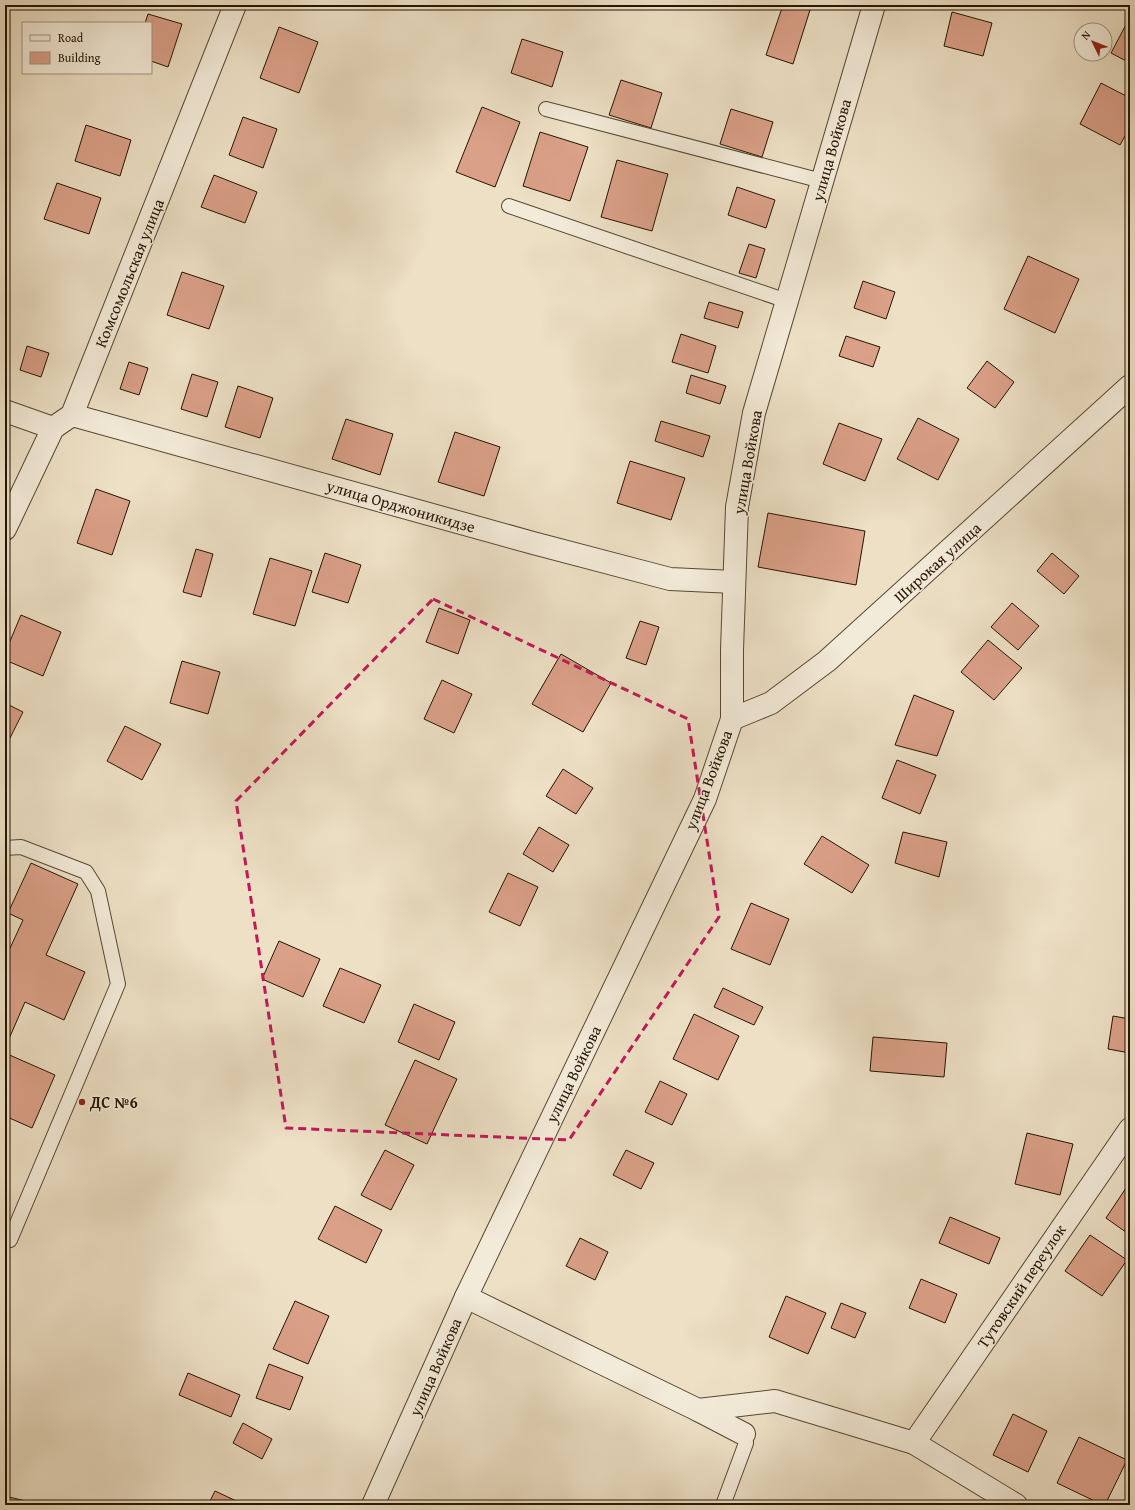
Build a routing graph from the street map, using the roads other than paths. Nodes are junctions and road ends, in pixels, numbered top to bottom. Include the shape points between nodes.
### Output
1 (235, 5) edge
2 (874, 5) edge
3 (546, 109) dead end
4 (822, 181) junction
5 (509, 206) dead end
6 (787, 301) junction
7 (1130, 386) edge
8 (5, 411) edge
9 (72, 415) junction
10 (53, 428) junction
11 (5, 529) edge
12 (734, 582) junction
13 (732, 719) junction
14 (5, 848) edge
15 (1130, 1129) edge
16 (10, 1240) dead end
17 (466, 1297) junction
18 (698, 1410) junction
19 (744, 1434) joint
20 (914, 1443) junction
21 (373, 1505) edge
22 (723, 1505) edge
23 (1016, 1505) edge

1 - 9 street, Комсомольская улица
2 - 4 street, улица Войкова
3 - 4 lane
4 - 6 street, улица Войкова
5 - 6 lane
6 - 12 street, улица Войкова via 754,413 736,507
7 - 13 street, Широкая улица via 827,661 771,703
8 - 10 street
9 - 10 street
9 - 12 street, улица Орджоникидзе via 670,579
10 - 11 street
12 - 13 street, улица Войкова
13 - 17 street, улица Войкова via 704,799
14 - 16 lane via 21,847 86,872 98,892 118,984
15 - 20 street, Тутовский переулок
17 - 18 street
17 - 21 street, улица Войкова
18 - 19 street
18 - 20 street via 775,1401
19 - 22 lane via 746,1443
20 - 23 street

